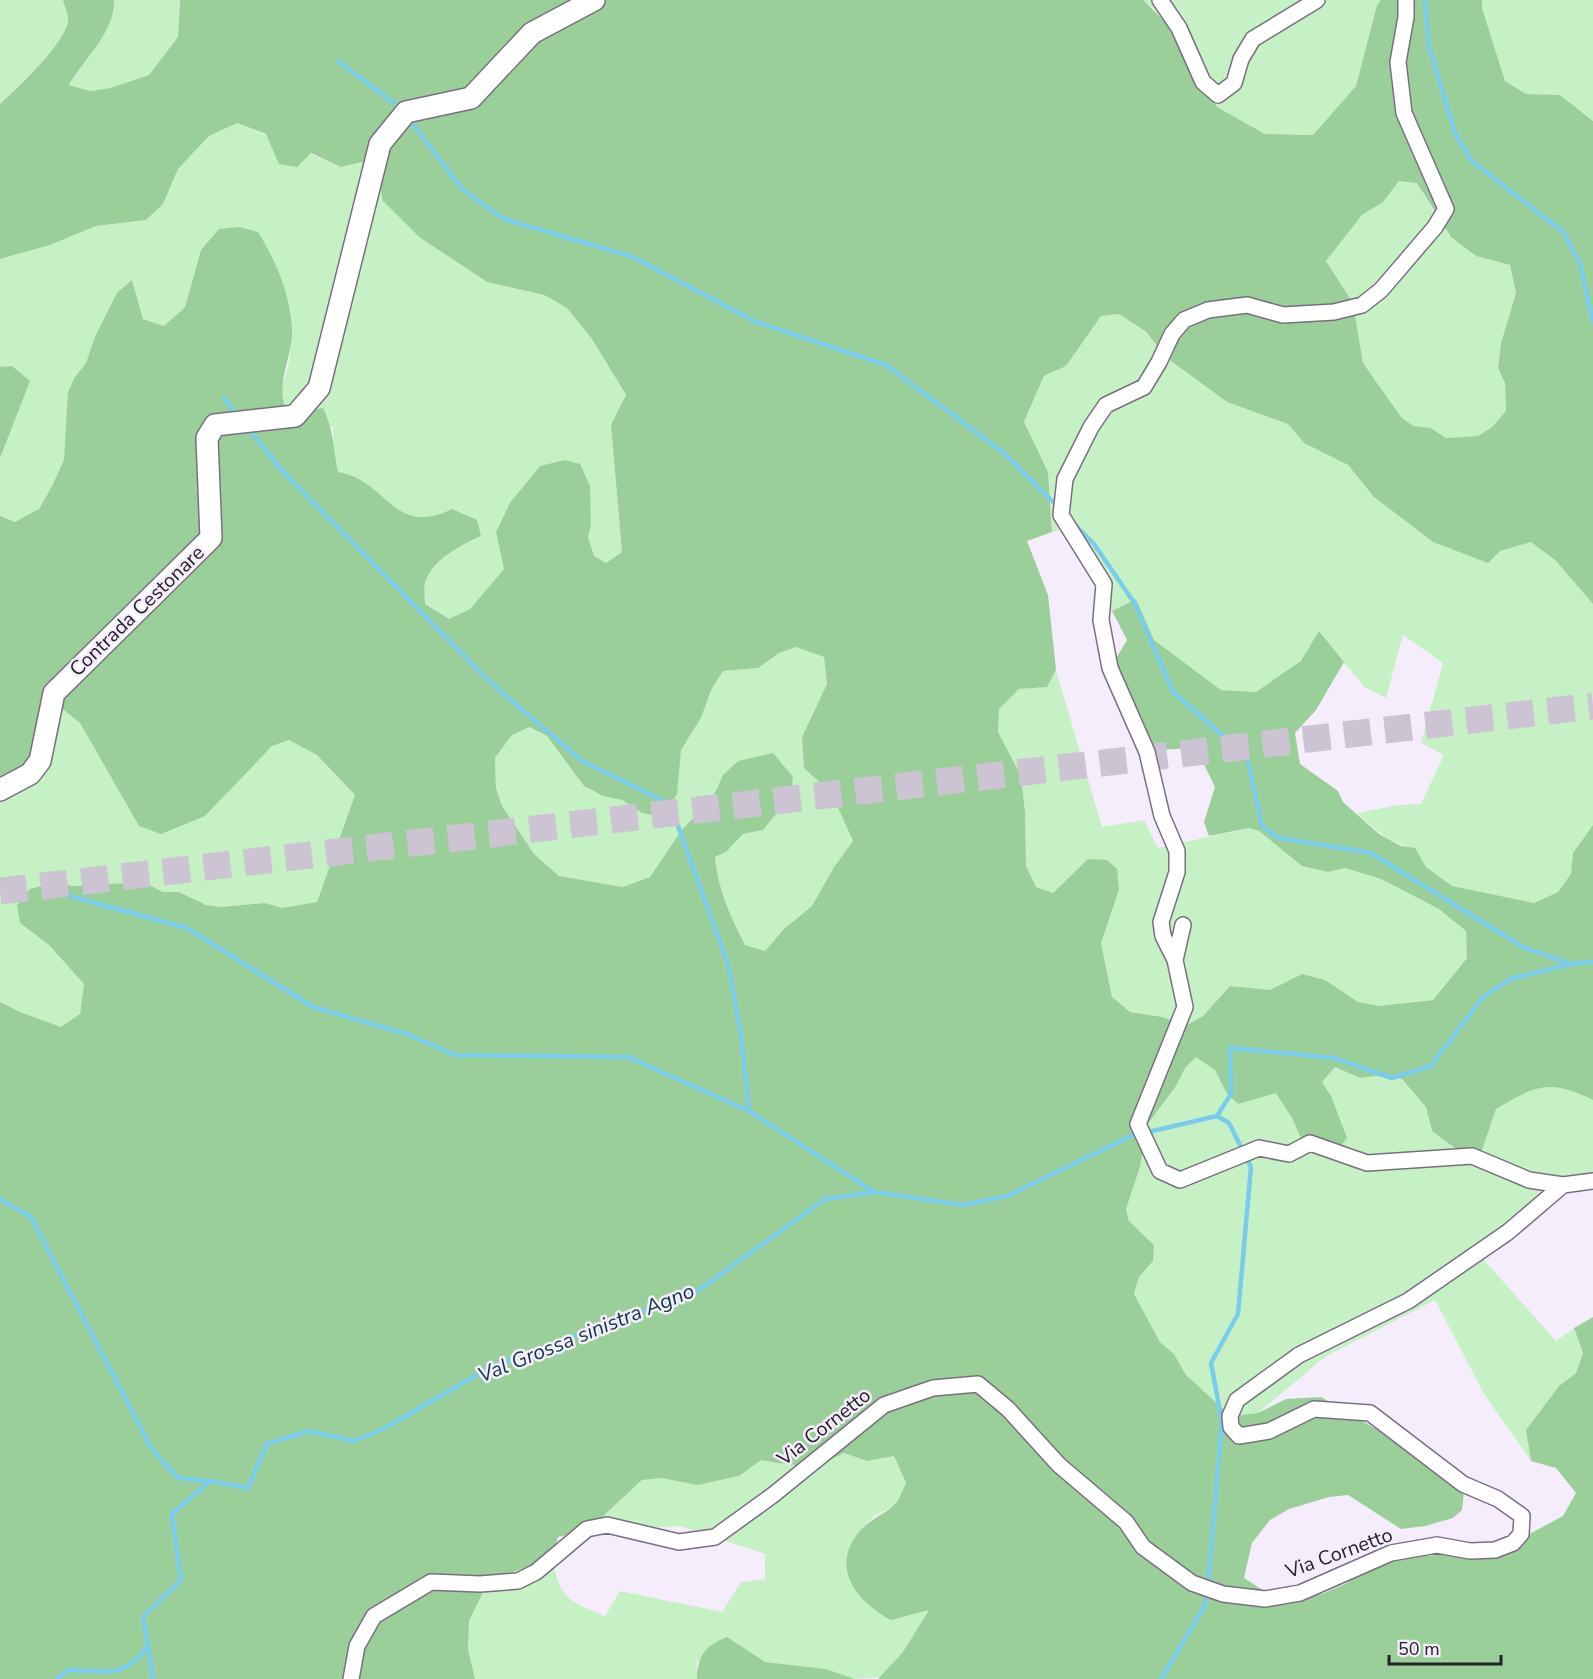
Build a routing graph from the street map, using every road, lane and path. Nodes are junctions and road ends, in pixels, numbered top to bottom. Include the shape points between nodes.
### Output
1 (594, 0) edge
2 (1160, 0) edge
3 (1317, 0) edge
4 (1407, 0) edge
5 (0, 790) edge
6 (1183, 925) dead end
7 (1175, 960) junction
8 (1593, 1181) edge
9 (1563, 1185) junction
10 (351, 1679) edge

1 - 5 street, Contrada Cestonare via 532,33 471,98 402,116 380,144 320,388 295,416 215,425 207,438 211,538 54,693 40,761 30,774
2 - 3 street via 1179,28 1203,82 1218,95 1234,83 1241,59 1253,39
4 - 7 street via 1398,62 1404,113 1446,209 1435,227 1381,290 1362,305 1334,312 1283,315 1247,305 1208,310 1185,320 1172,334 1143,387 1106,405 1065,479 1060,515 1104,584 1101,620 1110,668 1147,752 1162,816 1177,851 1177,872 1161,922
6 - 7 street
7 - 9 street via 1185,1007 1138,1124 1160,1171 1180,1180 1259,1148 1289,1154 1310,1143 1367,1163 1472,1156 1529,1180
8 - 9 street
9 - 10 street, Via Cornetto via 1508,1232 1408,1300 1299,1355 1237,1400 1230,1416 1231,1427 1239,1436 1269,1431 1314,1409 1370,1413 1463,1484 1498,1499 1522,1516 1521,1534 1513,1543 1495,1550 1470,1551 1437,1545 1391,1552 1300,1593 1265,1599 1217,1592 1197,1585 1143,1547 1125,1522 1059,1465 1008,1409 978,1384 933,1388 884,1404 715,1537 679,1542 607,1525 587,1529 536,1572 518,1581 431,1582 374,1616 357,1646

